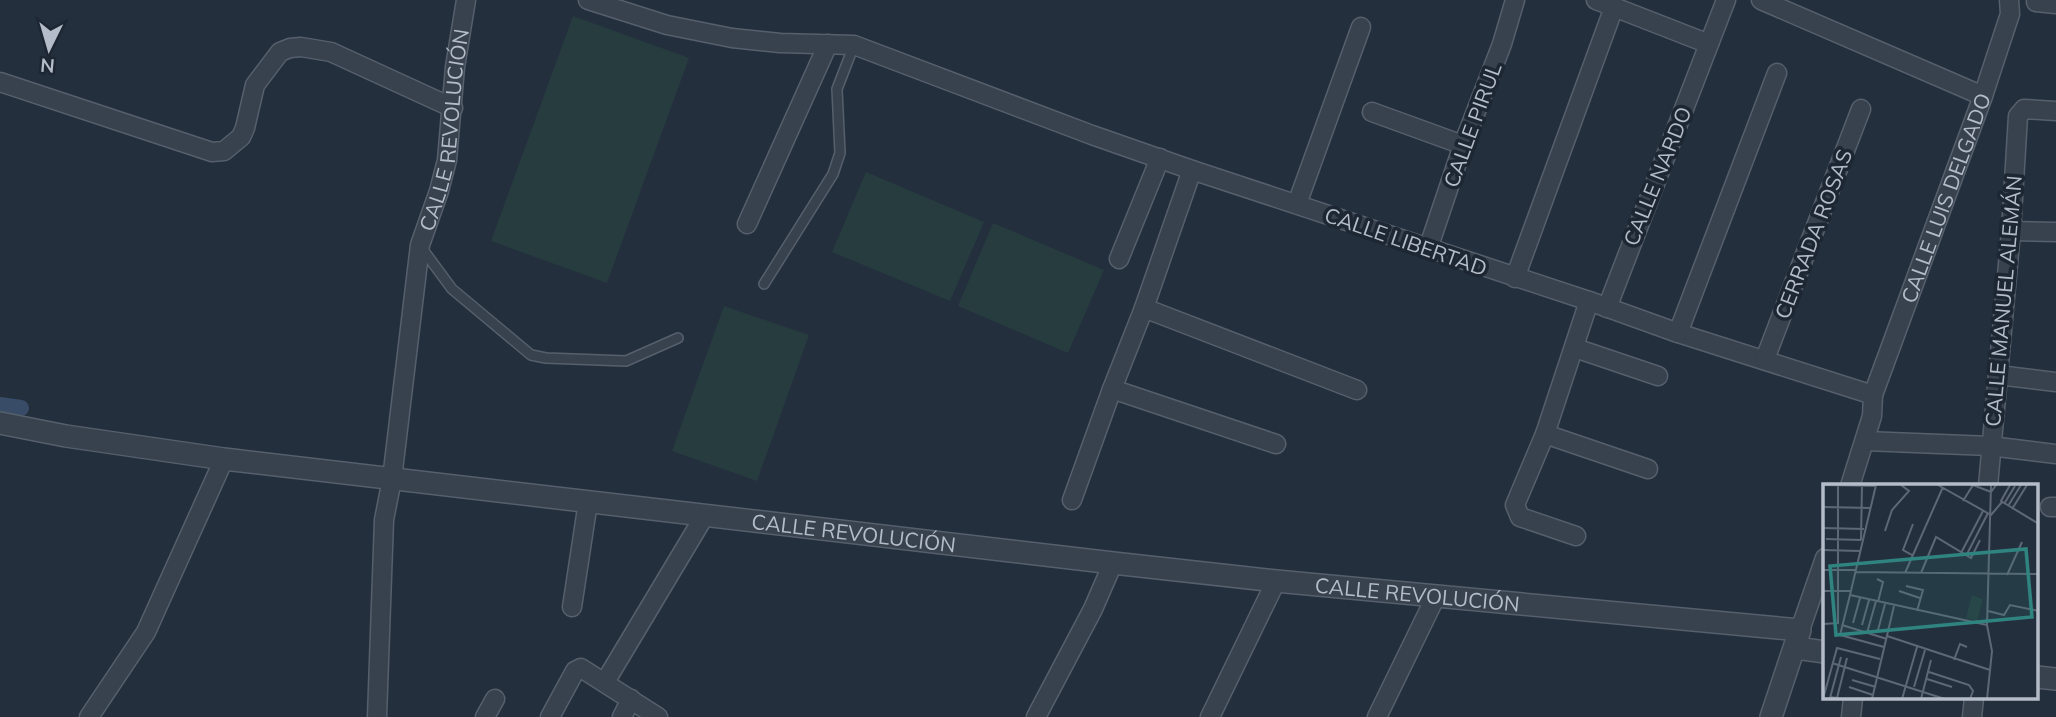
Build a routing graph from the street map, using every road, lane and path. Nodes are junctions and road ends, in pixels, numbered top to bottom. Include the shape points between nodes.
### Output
1 (466, 0) edge
2 (589, 0) edge
3 (1515, 0) edge
4 (1596, 0) edge
5 (1726, 0) edge
6 (1761, 0) edge
7 (2009, 0) edge
8 (2036, 2) dead end
9 (2056, 4) edge
10 (1614, 7) junction
11 (1361, 27) dead end
12 (828, 44) junction
13 (1709, 44) junction
14 (854, 45) junction
15 (1777, 73) dead end
16 (0, 82) edge
17 (1983, 96) junction
18 (453, 108) junction
19 (1861, 109) dead end
20 (2056, 111) edge
21 (1372, 112) dead end
22 (1463, 145) junction
23 (1160, 159) junction
24 (1192, 170) junction
25 (1297, 204) junction
26 (747, 225) dead end
27 (2011, 232) junction
28 (2056, 232) edge
29 (420, 246) junction
30 (1428, 249) junction
31 (1119, 259) dead end
32 (1514, 278) junction
33 (764, 284) dead end
34 (1589, 301) junction
35 (1144, 308) junction
36 (1607, 308) junction
37 (1678, 333) junction
38 (678, 338) dead end
39 (1575, 348) junction
40 (1765, 359) junction
41 (1998, 375) junction
42 (1658, 376) dead end
43 (2056, 382) edge
44 (1112, 389) junction
45 (1357, 390) dead end
46 (1873, 395) junction
47 (0, 423) edge
48 (1545, 434) junction
49 (1865, 441) junction
50 (1276, 444) dead end
51 (1990, 446) junction
52 (2056, 454) edge
53 (224, 459) junction
54 (1648, 469) dead end
55 (392, 479) junction
56 (1851, 484) edge
57 (1988, 484) edge
58 (1072, 500) dead end
59 (588, 502) junction
60 (705, 515) junction
61 (1576, 536) dead end
62 (1113, 563) junction
63 (1823, 564) edge
64 (1276, 581) junction
65 (1436, 596) junction
66 (572, 607) dead end
67 (1798, 639) junction
68 (1823, 651) edge
69 (2038, 677) edge
70 (2056, 679) edge
71 (605, 682) junction
72 (495, 699) dead end
73 (631, 699) junction
74 (89, 717) edge
75 (377, 717) edge
76 (485, 717) edge
77 (550, 717) edge
78 (622, 717) edge
79 (658, 717) edge
80 (1036, 717) edge
81 (1210, 717) edge
82 (1377, 717) edge
83 (1771, 717) edge

1 - 18 street, CALLE REVOLUCIÓN
2 - 12 street via 667,25 732,38
3 - 22 street, CALLE PIRUL
4 - 10 street
5 - 13 street, CALLE NARDO
6 - 17 street
7 - 17 street, CALLE LUIS DELGADO via 2010,14
8 - 9 street
10 - 13 street
10 - 32 street
11 - 25 street
12 - 14 street
12 - 26 street
13 - 36 street, CALLE NARDO
14 - 23 street, CALLE LIBERTAD
14 - 33 lane via 837,89 840,153 833,174
15 - 37 street
16 - 18 street via 212,152 224,151 241,138 255,85 280,52 290,48 331,52
17 - 46 street, CALLE LUIS DELGADO
18 - 29 street, CALLE REVOLUCIÓN via 447,160
19 - 40 street, CERRADA ROSAS
20 - 27 street, CALLE MANUEL ALEMÁN via 2024,109 2018,116
21 - 22 street
22 - 30 street, CALLE PIRUL
23 - 24 street, CALLE LIBERTAD
23 - 31 street
24 - 25 street, CALLE LIBERTAD
24 - 35 street
25 - 30 street, CALLE LIBERTAD
27 - 28 street
27 - 41 street, CALLE MANUEL ALEMÁN
29 - 38 lane via 452,289 531,355 626,361
29 - 55 street, CALLE REVOLUCIÓN
30 - 32 street, CALLE LIBERTAD
32 - 34 street, CALLE LIBERTAD
34 - 36 street, CALLE LIBERTAD
34 - 39 street
35 - 44 street
35 - 45 street
36 - 37 street, CALLE LIBERTAD
37 - 40 street, CALLE LIBERTAD
39 - 42 street
39 - 48 street
40 - 46 street, CALLE LIBERTAD
41 - 43 street
41 - 51 street, CALLE MANUEL ALEMÁN
44 - 50 street
44 - 58 street
46 - 49 street
47 - 53 street
48 - 54 street
48 - 61 street via 1516,510 1520,517
49 - 51 street
49 - 56 street
51 - 52 street
51 - 57 street, CALLE MANUEL ALEMÁN
53 - 55 street
53 - 74 street via 146,632
55 - 59 street, CALLE REVOLUCIÓN
55 - 75 street via 382,539
59 - 60 street, CALLE REVOLUCIÓN
59 - 66 street
60 - 62 street, CALLE REVOLUCIÓN
60 - 71 street
62 - 64 street, CALLE REVOLUCIÓN
62 - 80 street
63 - 67 street
64 - 65 street, CALLE REVOLUCIÓN
64 - 81 street
65 - 67 street, CALLE REVOLUCIÓN
65 - 82 street
67 - 68 street, CALLE REVOLUCIÓN
67 - 83 street
69 - 70 street
71 - 73 street
71 - 77 street via 581,668 575,671
72 - 76 street
73 - 78 street
73 - 79 street

